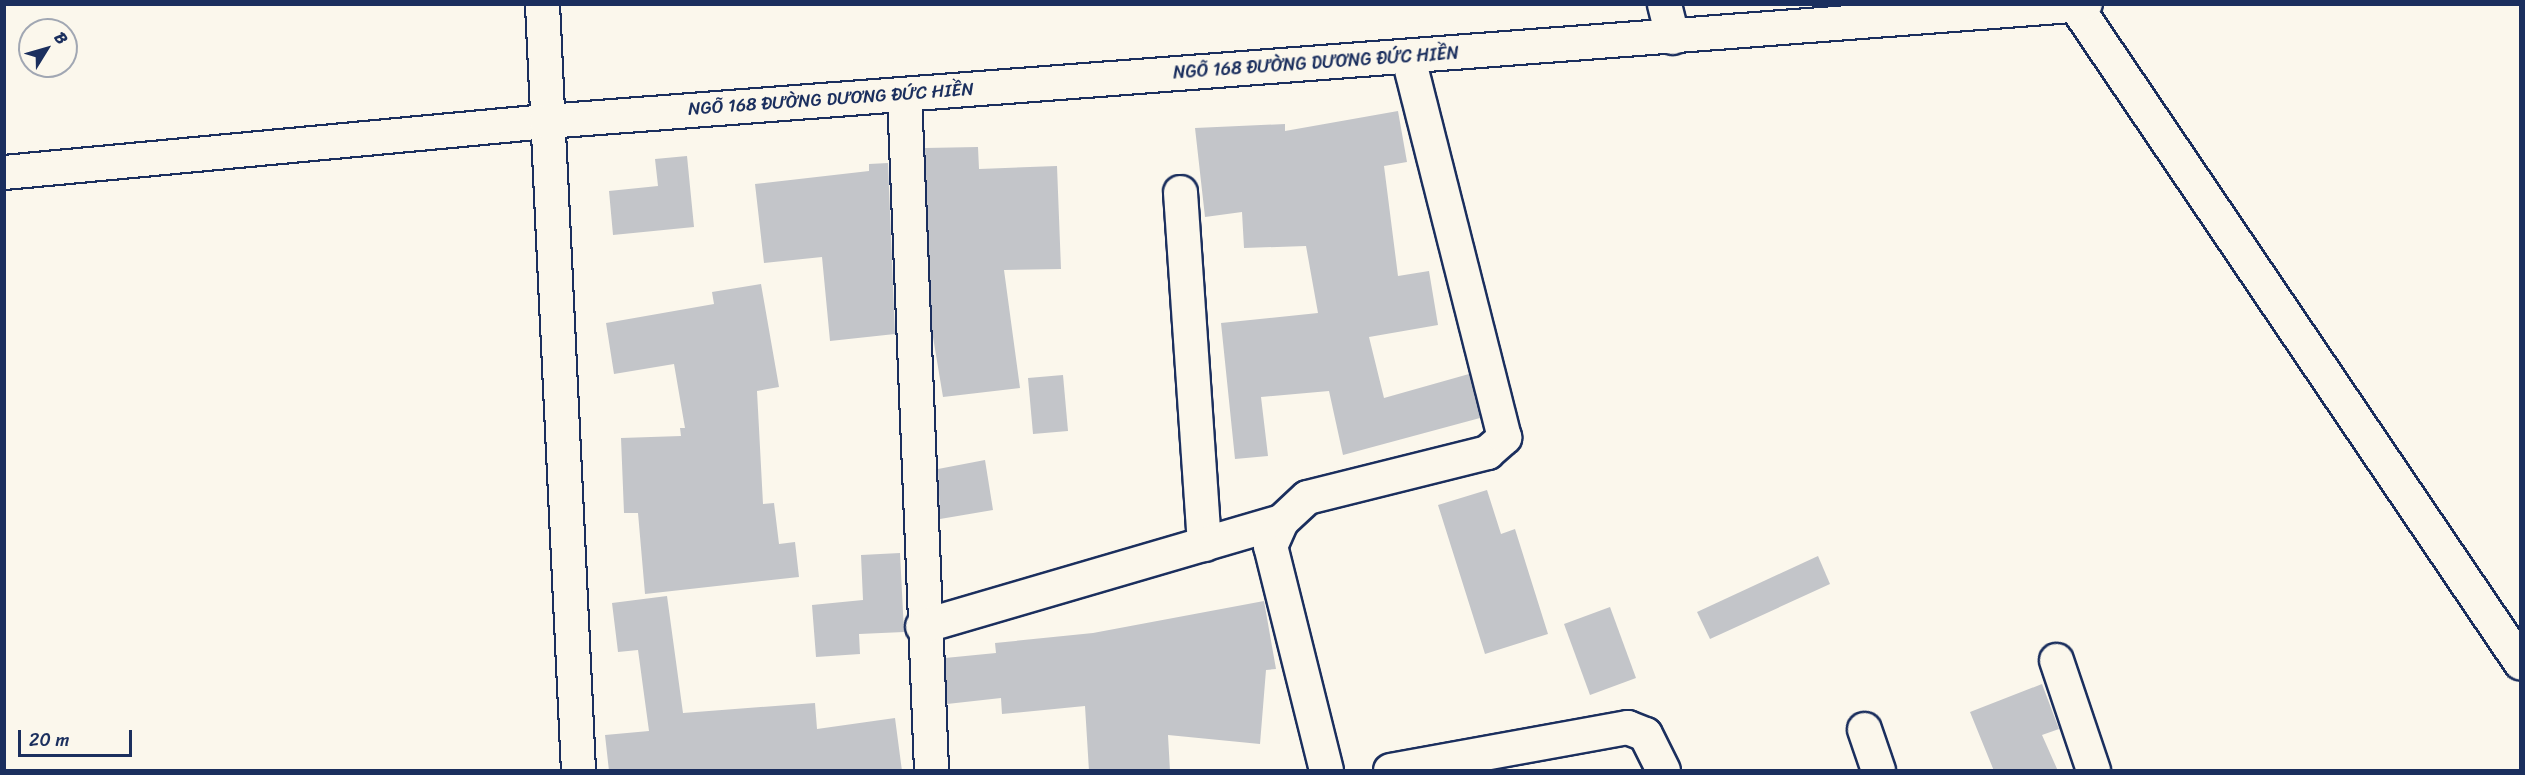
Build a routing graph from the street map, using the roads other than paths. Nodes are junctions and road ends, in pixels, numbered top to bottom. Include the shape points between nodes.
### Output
1 (542, 4) edge
2 (1664, 4) edge
3 (2080, 5) edge
4 (1672, 37) junction
5 (1408, 57) junction
6 (904, 94) junction
7 (546, 121) junction
8 (4, 172) edge
9 (1180, 192) dead end
10 (1281, 521) junction
11 (1204, 544) junction
12 (922, 626) junction
13 (2056, 660) dead end
14 (2520, 662) edge
15 (1864, 729) dead end
16 (578, 771) edge
17 (931, 771) edge
18 (1326, 771) edge
19 (1390, 771) edge
20 (1663, 771) edge
21 (1878, 771) edge
22 (2093, 771) edge

1 - 7 street
2 - 4 street
3 - 4 street, NGÕ 168 ĐƯỜNG DƯƠNG ĐỨC HIỀN
3 - 14 street
4 - 5 street, NGÕ 168 ĐƯỜNG DƯƠNG ĐỨC HIỀN
5 - 6 street, NGÕ 168 ĐƯỜNG DƯƠNG ĐỨC HIỀN
5 - 10 street via 1504,437 1487,452 1306,497
6 - 7 street, NGÕ 168 ĐƯỜNG DƯƠNG ĐỨC HIỀN
6 - 12 street
7 - 8 street, NGÕ 168 ĐƯỜNG DƯƠNG ĐỨC HIỀN
7 - 16 street via 569,518
9 - 11 street
10 - 11 street
10 - 18 street via 1270,546
11 - 12 street
12 - 17 street
13 - 22 street
15 - 21 street
19 - 20 street via 1627,727 1645,734

